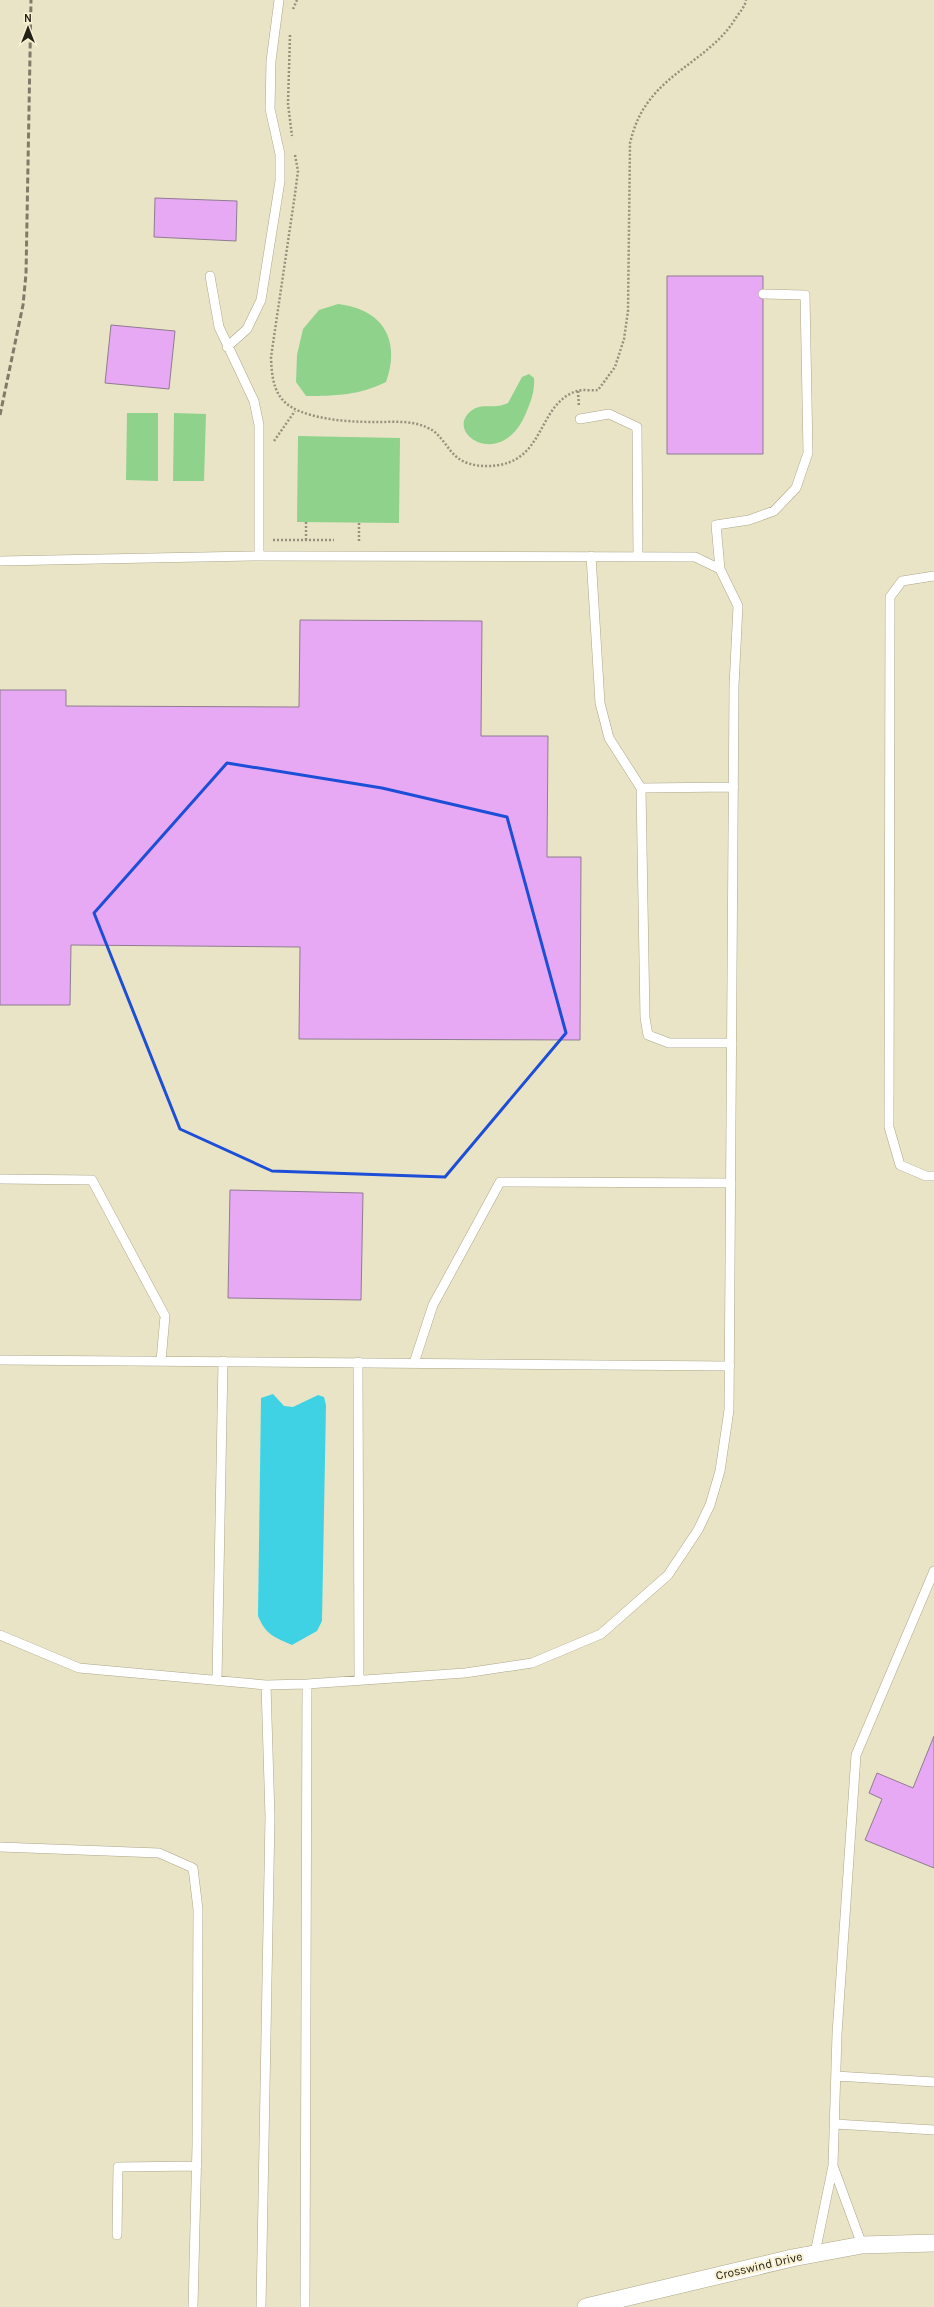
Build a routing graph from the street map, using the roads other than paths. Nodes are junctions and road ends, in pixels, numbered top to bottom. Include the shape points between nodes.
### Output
1 (279, 0) edge
2 (210, 276) dead end
3 (763, 294) dead end
4 (227, 347) junction
5 (580, 419) dead end
6 (259, 556) junction
7 (591, 556) junction
8 (638, 557) junction
9 (0, 561) edge
10 (720, 569) junction
11 (934, 576) edge
12 (734, 787) junction
13 (641, 788) junction
14 (732, 1042) junction
15 (934, 1176) edge
16 (0, 1179) edge
17 (731, 1183) junction
18 (0, 1360) edge
19 (161, 1361) junction
20 (223, 1362) junction
21 (358, 1362) junction
22 (414, 1363) junction
23 (730, 1366) junction
24 (934, 1571) edge
25 (0, 1635) edge
26 (217, 1680) junction
27 (359, 1680) junction
28 (307, 1684) junction
29 (266, 1685) junction
30 (0, 1848) edge
31 (836, 2076) junction
32 (934, 2082) edge
33 (835, 2124) junction
34 (934, 2130) edge
35 (197, 2166) junction
36 (833, 2166) junction
37 (117, 2235) dead end
38 (934, 2243) edge
39 (862, 2245) junction
40 (815, 2253) junction
41 (193, 2307) edge
42 (261, 2307) edge
43 (305, 2307) edge
44 (586, 2307) edge

1 - 4 lane via 270,109 280,154 280,181 261,300 247,329
2 - 4 lane via 219,328
3 - 10 lane via 805,295 808,453 796,488 774,511 749,520 716,525
4 - 6 lane via 254,400 259,425
5 - 8 lane via 609,414 637,427
6 - 7 lane
6 - 9 lane
7 - 8 lane
7 - 13 lane via 600,702 609,738
8 - 10 lane via 695,557
10 - 12 lane via 738,606
11 - 15 lane via 902,580 890,597 889,1128 900,1165 926,1176
12 - 13 lane
12 - 14 lane
13 - 14 lane via 644,1018 648,1035 669,1042
14 - 17 lane
16 - 19 lane via 92,1180 165,1316
17 - 22 lane via 500,1182 433,1305
17 - 23 lane
18 - 19 lane
19 - 20 lane
20 - 21 lane
20 - 26 lane
21 - 22 lane
21 - 27 lane
22 - 23 lane
23 - 27 lane via 729,1410 720,1471 710,1505 698,1530 668,1575 601,1634 532,1663 465,1673
24 - 31 lane via 856,1755
25 - 26 lane via 79,1668
26 - 29 lane
27 - 28 lane
28 - 29 lane
28 - 43 lane
29 - 42 lane via 270,1818
30 - 35 lane via 159,1853 193,1868 198,1909
31 - 32 lane
31 - 33 lane
33 - 34 lane
33 - 36 lane
35 - 37 lane via 118,2167
35 - 41 lane
36 - 39 lane
36 - 40 lane
38 - 39 street, Crosswind Drive
39 - 40 street, Crosswind Drive
40 - 44 street, Crosswind Drive

